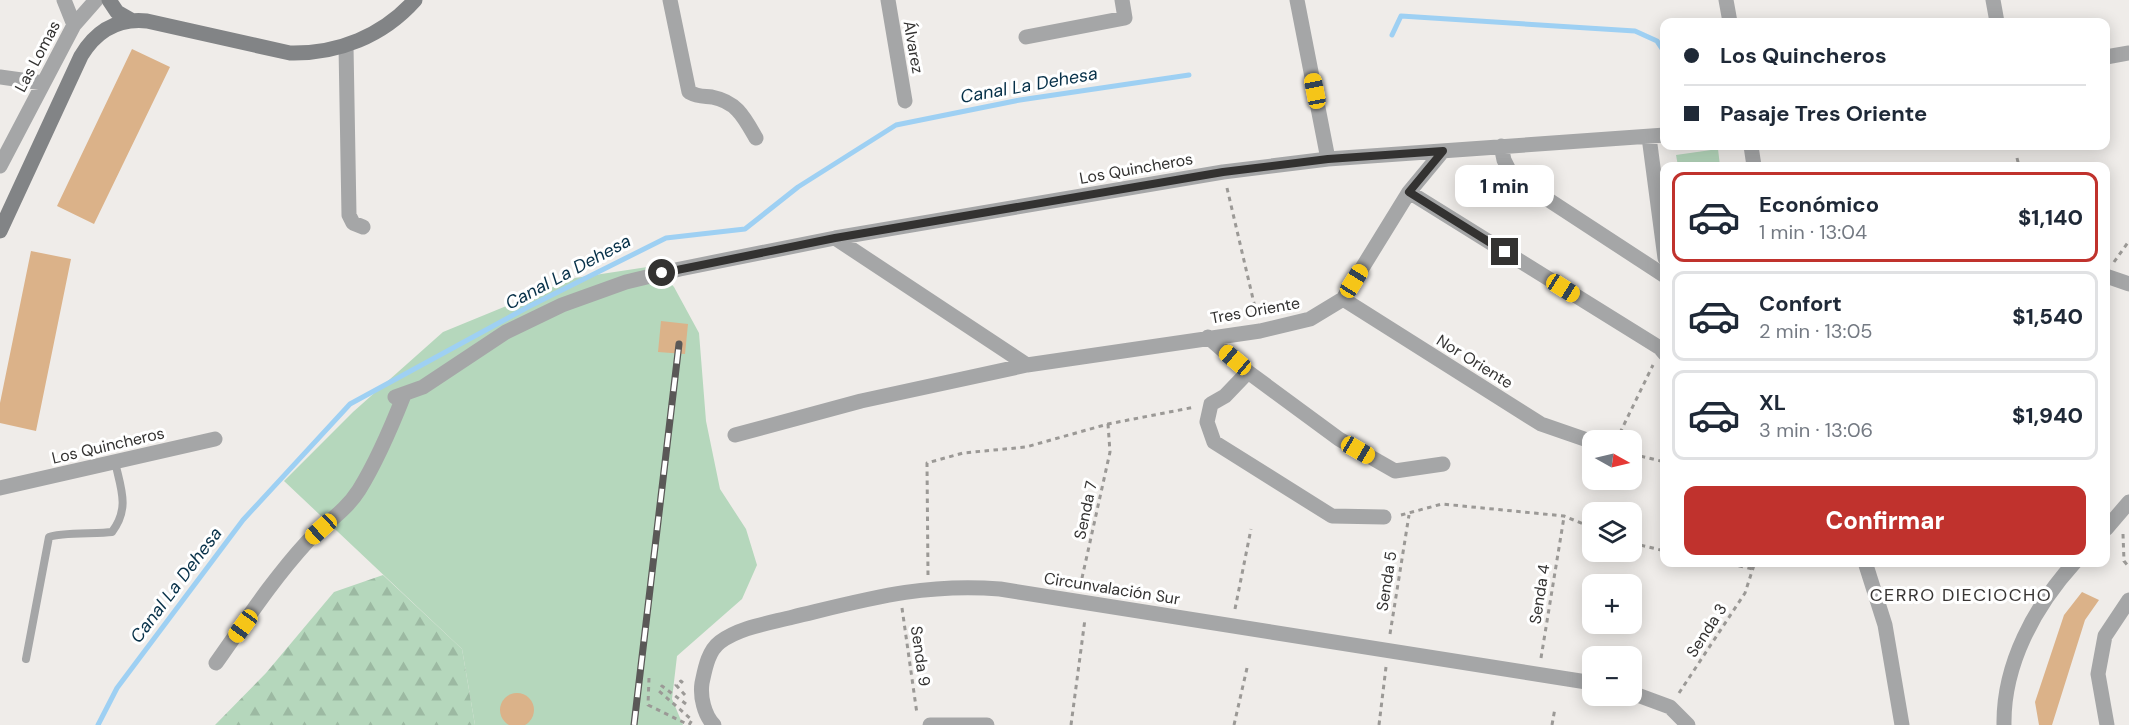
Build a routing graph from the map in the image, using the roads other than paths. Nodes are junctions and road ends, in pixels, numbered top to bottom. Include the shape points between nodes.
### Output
1 (64, 0) edge
2 (96, 0) edge
3 (109, 0) edge
4 (415, 0) edge
5 (670, 0) edge
6 (888, 0) edge
7 (1122, 0) edge
8 (1298, 0) edge
9 (1726, 0) edge
10 (1993, 0) edge
11 (1729, 18) edge
12 (1996, 18) edge
13 (131, 20) junction
14 (74, 25) junction
15 (1026, 37) dead end
16 (346, 45) junction
17 (2129, 53) edge
18 (2110, 56) edge
19 (0, 77) edge
20 (43, 83) junction
21 (905, 101) dead end
22 (1660, 136) edge
23 (1649, 137) junction
24 (756, 138) dead end
25 (1501, 146) junction
26 (1443, 151) junction
27 (1328, 159) junction
28 (0, 166) edge
29 (1409, 192) junction
30 (1660, 220) edge
31 (363, 227) dead end
32 (0, 231) edge
33 (835, 238) junction
34 (2110, 271) edge
35 (1660, 273) edge
36 (2129, 284) edge
37 (1343, 298) junction
38 (1208, 337) junction
39 (1660, 346) edge
40 (1027, 365) junction
41 (1248, 372) junction
42 (735, 435) dead end
43 (1582, 438) edge
44 (214, 439) dead end
45 (115, 462) junction
46 (1443, 464) dead end
47 (3, 486) edge
48 (2129, 502) edge
49 (1384, 517) road end
50 (2110, 520) edge
51 (1867, 567) edge
52 (2071, 567) edge
53 (2129, 600) edge
54 (26, 660) dead end
55 (216, 663) dead end
56 (1582, 682) edge
57 (1642, 697) edge
58 (714, 725) edge
59 (930, 725) edge
60 (987, 725) edge
61 (1688, 725) edge
62 (1902, 725) edge
63 (2004, 725) edge
64 (2108, 725) edge

1 - 14 street
2 - 14 street, Las Lomas
3 - 13 street via 117,12
4 - 16 street via 386,26
5 - 24 street via 689,92 729,102 741,111
6 - 21 street, Álvarez
7 - 15 street via 1125,18
8 - 27 street
9 - 11 street
10 - 12 street
13 - 16 street via 290,53
13 - 32 street via 106,29 87,46
14 - 20 street, Las Lomas
16 - 31 street via 349,214 353,223
17 - 18 street
19 - 20 street
20 - 28 street, Las Lomas
22 - 23 street, Los Quincheros
23 - 25 street, Los Quincheros
23 - 30 street
25 - 26 street, Los Quincheros
25 - 35 street via 1512,176
26 - 27 street, Los Quincheros
26 - 29 street, Tres Oriente
27 - 33 street, Los Quincheros via 1223,172
29 - 37 street, Tres Oriente
29 - 39 street
33 - 40 street
33 - 55 street, Los Quincheros via 637,279 562,305 506,332 423,387 400,396 391,430 359,490 301,549
34 - 36 street
37 - 38 street, Tres Oriente via 1310,319 1260,331
37 - 43 street, Nor Oriente via 1541,424
38 - 40 street, Tres Oriente
38 - 41 street
40 - 42 street, Tres Oriente via 861,401
41 - 46 street via 1339,439 1395,471
41 - 49 street via 1225,396 1211,404 1208,422 1214,442 1332,516
44 - 45 street, Los Quincheros
45 - 47 street, Los Quincheros
45 - 54 lane via 124,499 122,519 112,532 71,536 57,533 49,537
48 - 50 street
51 - 62 street via 1885,625
52 - 63 street via 2031,624 2010,669
53 - 64 street via 2105,636 2098,674
56 - 58 street, Circunvalación Sur via 1000,589 928,587 750,628 719,642 706,664 700,693
57 - 61 street via 1670,707
59 - 60 street

